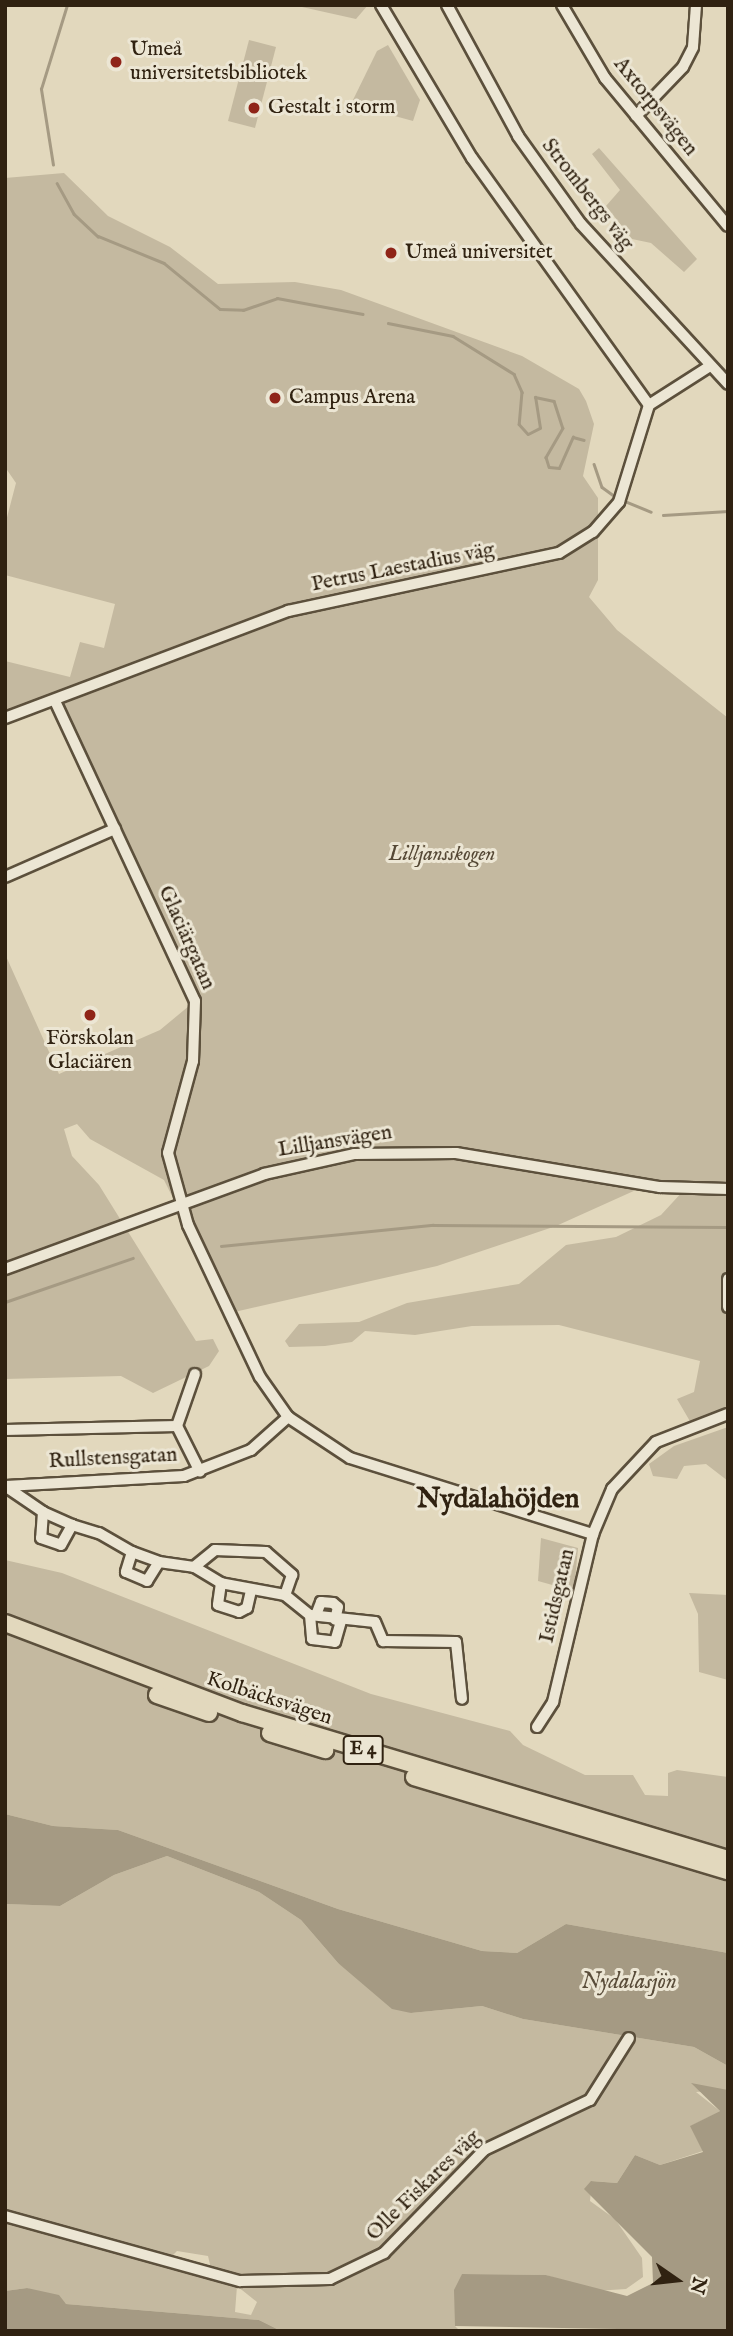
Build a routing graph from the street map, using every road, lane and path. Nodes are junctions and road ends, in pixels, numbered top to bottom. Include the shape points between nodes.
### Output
1 (381, 5) edge
2 (447, 5) edge
3 (562, 5) edge
4 (696, 5) edge
5 (636, 116) junction
6 (728, 226) edge
7 (710, 366) junction
8 (728, 384) edge
9 (649, 405) junction
10 (55, 701) junction
11 (5, 718) edge
12 (115, 829) junction
13 (5, 877) edge
14 (728, 1188) edge
15 (181, 1205) junction
16 (5, 1269) edge
17 (728, 1279) edge
18 (728, 1307) edge
19 (195, 1374) dead end
20 (728, 1414) edge
21 (288, 1417) junction
22 (177, 1426) junction
23 (5, 1430) edge
24 (200, 1472) junction
25 (6, 1486) edge
26 (43, 1512) junction
27 (72, 1525) junction
28 (593, 1534) junction
29 (132, 1552) junction
30 (159, 1562) junction
31 (194, 1567) junction
32 (221, 1583) junction
33 (251, 1590) junction
34 (285, 1595) junction
35 (313, 1615) junction
36 (338, 1620) junction
37 (5, 1623) edge
38 (5, 1635) edge
39 (462, 1699) dead end
40 (537, 1727) dead end
41 (728, 1859) edge
42 (728, 1871) edge
43 (629, 2038) dead end
44 (5, 2216) edge

1 - 9 street via 472,158
2 - 7 street, Strombergs väg via 518,136 573,213
3 - 5 street, Axtorpsvägen via 577,37
4 - 5 street via 693,47 684,67
5 - 6 street, Axtorpsvägen
7 - 8 street, Strombergs väg
7 - 9 street
9 - 10 street, Petrus Laestadius väg via 624,491 593,532 540,561 288,611
10 - 11 street, Petrus Laestadius väg
10 - 12 street, Glaciärgatan
12 - 13 street
12 - 15 street, Glaciärgatan via 195,1001 193,1061 169,1135
14 - 15 street, Lilljansvägen via 660,1187 456,1153 404,1151 286,1167
15 - 16 street, Lilljansvägen
15 - 21 street via 260,1377
17 - 18 street
19 - 22 street
20 - 28 street, Istidsgatan via 671,1432 642,1453 612,1489
21 - 24 street, Rullstensgatan via 251,1450
21 - 28 street via 350,1458
22 - 23 street
22 - 24 street
24 - 25 street, Rullstensgatan
25 - 26 street
26 - 27 street
26 - 27 street via 41,1538 61,1545
27 - 29 street
28 - 40 street, Istidsgatan via 553,1702
29 - 30 street
29 - 30 street via 129,1575 150,1581
30 - 31 street
31 - 32 street
31 - 34 street via 215,1550 266,1552 291,1572
32 - 33 street
32 - 33 street via 217,1603 239,1612 247,1608
33 - 34 street
34 - 35 street
35 - 36 street
35 - 36 street via 321,1602 333,1603 338,1607
35 - 36 street via 312,1639 335,1642
36 - 39 street via 375,1622 378,1639 389,1643 456,1642
37 - 41 highway, Kolbäcksvägen / E 4 via 242,1713
38 - 42 highway, Kolbäcksvägen / E 4 via 229,1720
43 - 44 street, Olle Fiskares väg via 590,2100 484,2150 384,2253 330,2279 240,2281

